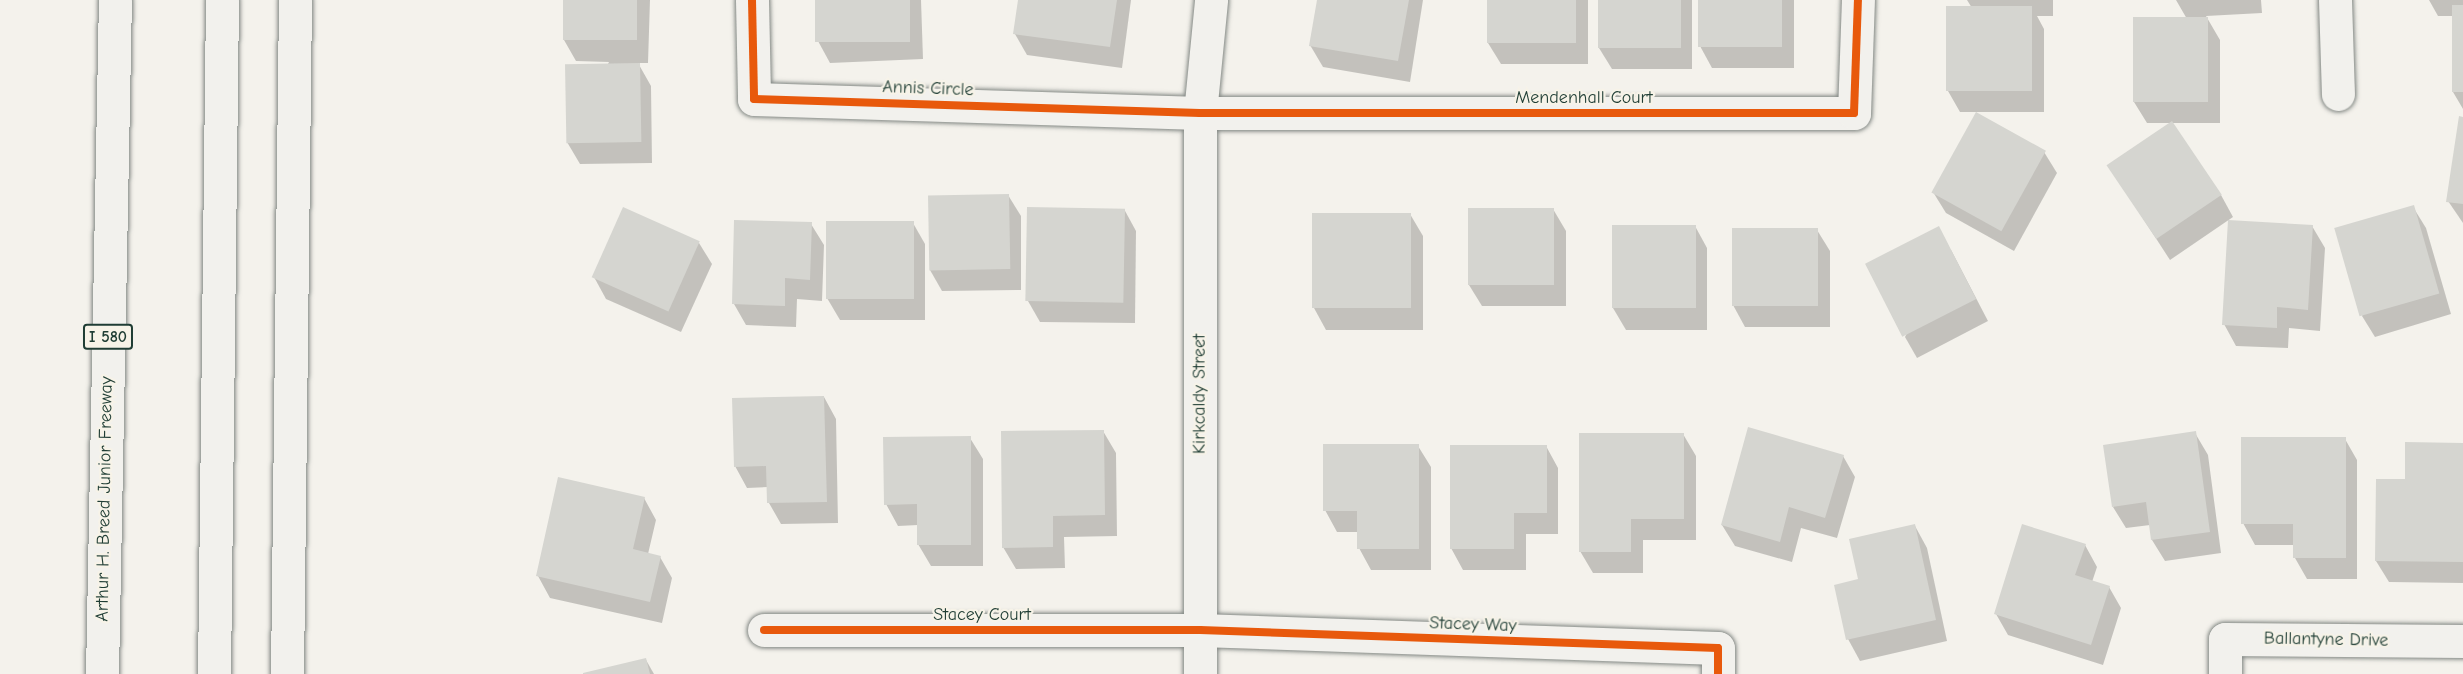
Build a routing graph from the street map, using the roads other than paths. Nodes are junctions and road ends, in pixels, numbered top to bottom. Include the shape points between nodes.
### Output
1 (115, 0) edge
2 (222, 0) edge
3 (295, 0) edge
4 (752, 0) edge
5 (1211, 0) edge
6 (1858, 0) edge
7 (2335, 0) edge
8 (2338, 94) dead end
9 (1200, 113) junction
10 (764, 630) dead end
11 (1200, 630) junction
12 (2463, 641) edge
13 (102, 674) edge
14 (214, 674) edge
15 (286, 674) edge
16 (1200, 674) edge
17 (1718, 674) edge
18 (2225, 674) edge

1 - 13 main road, Arthur H. Breed Junior Freeway / I 580
2 - 14 main road
3 - 15 main road
4 - 9 main road, Annis Circle via 754,99
5 - 9 main road, Kirkcaldy Street
6 - 9 main road, Mendenhall Court via 1854,113
7 - 8 main road
9 - 11 main road, Kirkcaldy Street
10 - 11 main road, Stacey Court
11 - 16 main road, Kirkcaldy Street
11 - 17 main road, Stacey Way via 1718,648
12 - 18 main road, Ballantyne Drive via 2225,639

